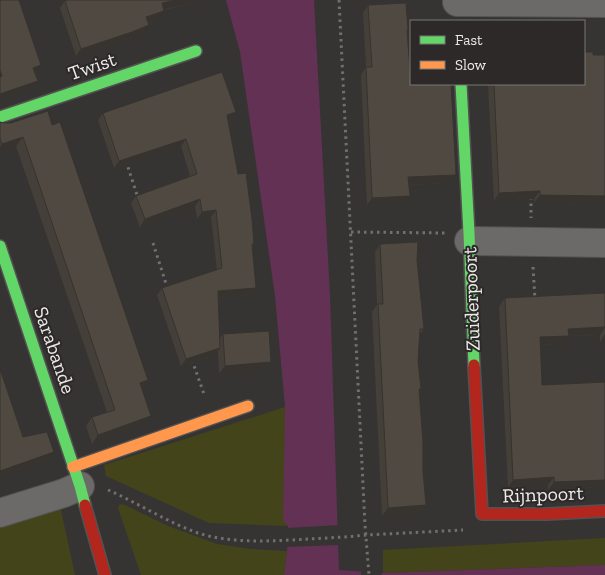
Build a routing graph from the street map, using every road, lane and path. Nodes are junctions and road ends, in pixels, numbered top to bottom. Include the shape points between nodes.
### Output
1 (339, 0) edge
2 (605, 3) edge
3 (457, 8) edge
4 (196, 51) dead end
5 (461, 85) edge
6 (0, 117) edge
7 (530, 196) edge
8 (350, 232) junction
9 (469, 237) junction
10 (531, 242) junction
11 (152, 243) dead end
12 (605, 243) edge
13 (0, 246) edge
14 (171, 299) edge
15 (535, 301) edge
16 (190, 354) edge
17 (248, 406) dead end
18 (212, 418) junction
19 (76, 476) junction
20 (605, 511) edge
21 (0, 513) edge
22 (482, 514) junction
23 (366, 535) junction
24 (104, 571) edge
25 (369, 575) edge

1 - 8 path
2 - 3 street
4 - 6 street, Twist
5 - 9 street, Zuiderpoort
7 - 10 path
8 - 9 path
8 - 23 path
9 - 10 street
9 - 22 street, Zuiderpoort
10 - 12 street
10 - 15 path
11 - 14 path
13 - 19 street, Sarabande
16 - 18 path
17 - 18 street
18 - 19 street
19 - 21 street via 64,493
19 - 23 path via 198,533 227,539 274,541
19 - 24 street, Sarabande
20 - 22 street, Rijnpoort
22 - 23 path via 478,526 465,530
23 - 25 path

